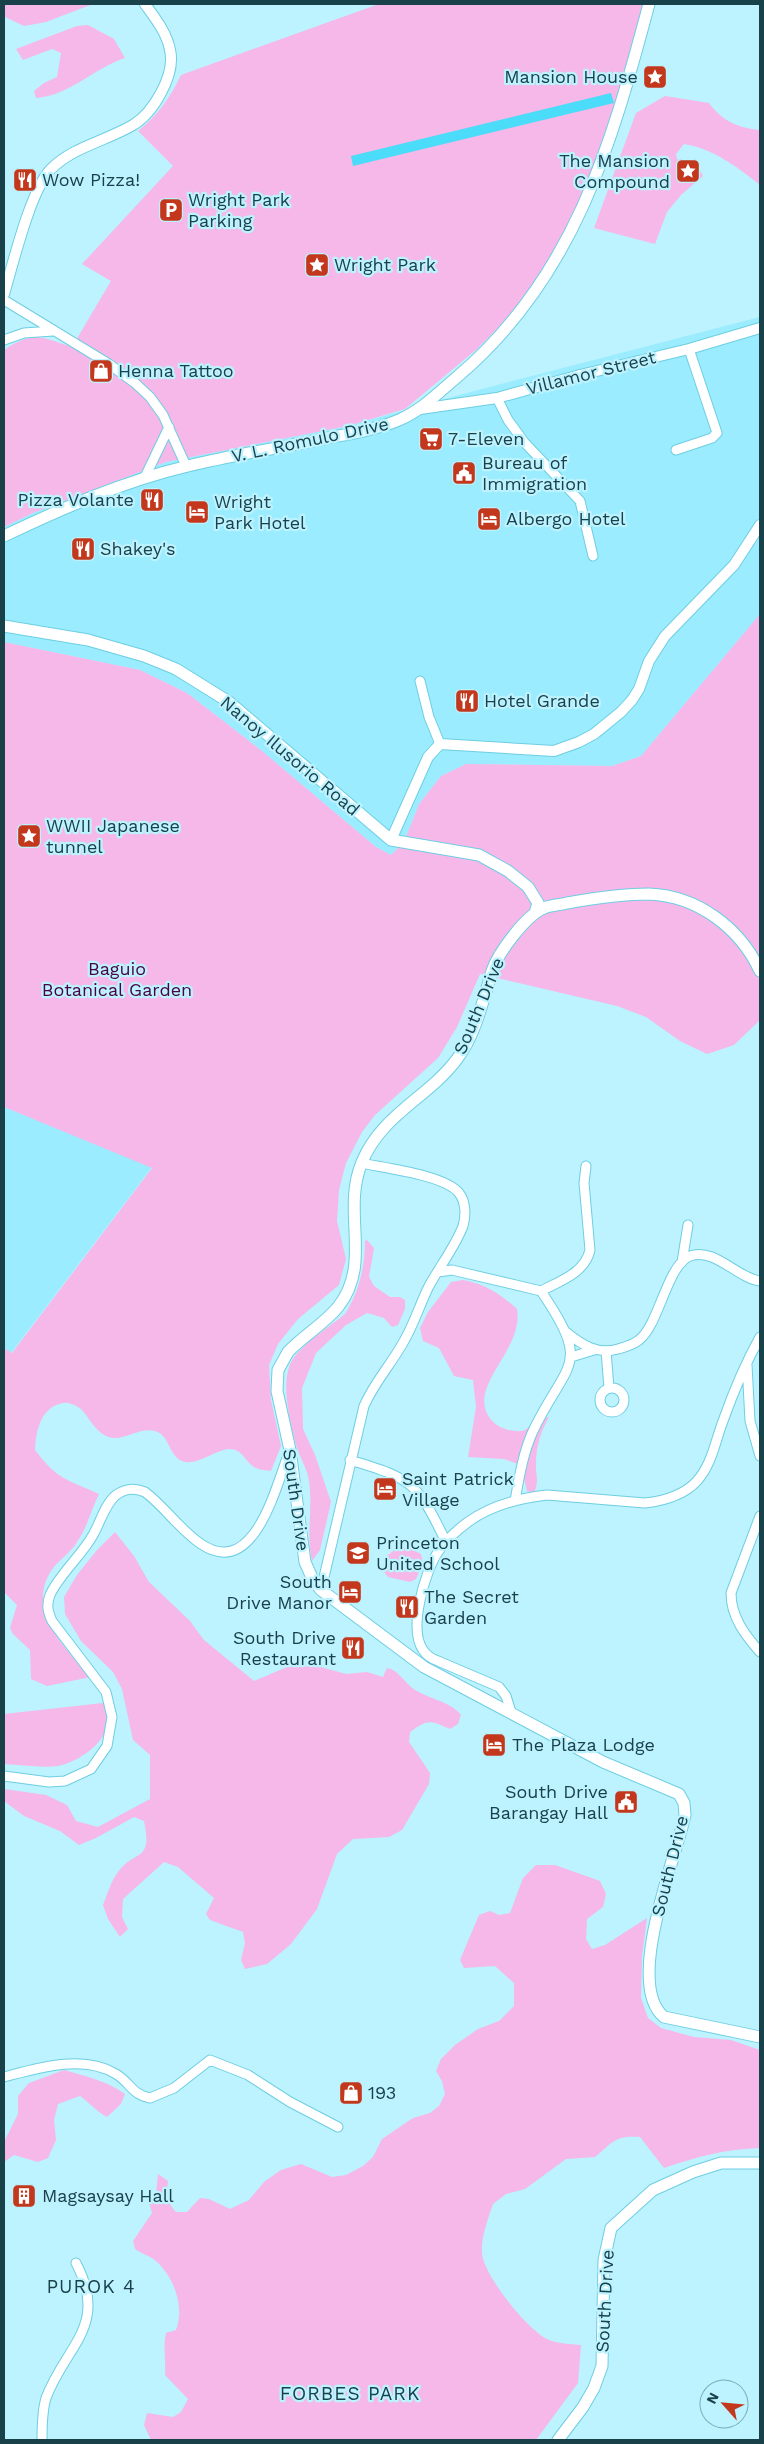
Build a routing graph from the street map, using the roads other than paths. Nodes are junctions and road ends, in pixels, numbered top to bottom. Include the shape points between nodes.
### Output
1 (145, 4) edge
2 (649, 4) edge
3 (4, 294) edge
4 (4, 300) edge
5 (760, 328) edge
6 (53, 331) junction
7 (4, 340) edge
8 (689, 349) junction
9 (497, 398) junction
10 (420, 409) junction
11 (169, 427) junction
12 (676, 450) dead end
13 (186, 466) junction
14 (145, 478) junction
15 (760, 525) edge
16 (4, 536) edge
17 (593, 556) dead end
18 (4, 626) edge
19 (420, 681) dead end
20 (440, 744) junction
21 (391, 840) junction
22 (540, 910) junction
23 (760, 971) edge
24 (361, 1163) junction
25 (586, 1166) dead end
26 (688, 1225) dead end
27 (682, 1262) junction
28 (443, 1263) junction
29 (452, 1270) junction
30 (438, 1272) junction
31 (760, 1280) edge
32 (541, 1291) junction
33 (566, 1332) junction
34 (760, 1337) edge
35 (594, 1350) junction
36 (606, 1351) junction
37 (571, 1357) junction
38 (747, 1361) junction
39 (609, 1388) dead end
40 (290, 1450) junction
41 (760, 1456) edge
42 (350, 1460) junction
43 (515, 1501) junction
44 (760, 1516) edge
45 (446, 1542) junction
46 (321, 1590) junction
47 (760, 1652) edge
48 (511, 1712) junction
49 (4, 1776) edge
50 (760, 2037) edge
51 (4, 2077) edge
52 (338, 2127) dead end
53 (760, 2164) edge
54 (76, 2263) dead end
55 (42, 2440) edge
56 (558, 2440) edge

1 - 3 street via 160,26 170,50 169,71 162,90 134,125 83,148 49,171 26,221
2 - 10 main road, V. L. Romulo Drive via 604,157 586,202 552,268 515,320 490,347
4 - 6 street
5 - 8 street, Villamor Street
6 - 7 street via 24,333
6 - 11 street via 135,383 157,406
8 - 9 street, Villamor Street
8 - 12 street via 717,433 712,438
9 - 10 street, Villamor Street
9 - 17 street via 524,442 580,501
10 - 13 main road, V. L. Romulo Drive via 397,421 356,433
11 - 13 street
11 - 14 street
13 - 14 main road, V. L. Romulo Drive
14 - 16 main road, V. L. Romulo Drive via 82,501
15 - 20 street via 734,565 665,636 632,700 594,734 554,751
18 - 21 main road, Nanoy Ilusorio Road via 119,648 189,677 230,702
19 - 20 street
20 - 21 street via 428,757
21 - 22 main road via 479,855 508,871 535,896
22 - 23 main road via 601,897 636,894 672,896 708,911 724,923 748,950
22 - 24 main road, South Drive via 515,935 495,964 473,1027 458,1058 433,1084 391,1118
24 - 28 street via 437,1180 459,1192 464,1202 463,1224
24 - 40 main road, South Drive via 352,1203 356,1251 352,1280 338,1306 288,1352 278,1370 277,1391
25 - 32 street via 588,1258 580,1269
26 - 27 street
27 - 31 street via 688,1257 703,1255
27 - 36 street via 645,1334 626,1347
28 - 29 street
28 - 30 street
29 - 30 street
29 - 32 street
30 - 42 street via 404,1341 371,1388
32 - 33 street
33 - 35 street
33 - 37 street
34 - 38 street
35 - 36 street
35 - 37 street
36 - 39 street
37 - 43 street via 566,1374 533,1431
38 - 41 street via 750,1421
38 - 43 street via 710,1460 696,1482 683,1492 645,1503 547,1495
40 - 46 main road, South Drive via 304,1562 312,1580
40 - 49 street via 259,1526 245,1544 228,1552 202,1544 145,1492 135,1488 124,1490 115,1497 48,1603 52,1621 106,1692 112,1718 107,1746 91,1769 64,1781
42 - 45 street via 391,1473 410,1484 423,1499
42 - 46 street
43 - 45 street via 480,1514
44 - 47 street via 731,1593 731,1604 740,1625
45 - 48 street via 430,1566 421,1593 418,1626 422,1649 429,1657 500,1687
46 - 48 main road, South Drive via 424,1667
48 - 50 main road, South Drive via 603,1762 679,1794 685,1815 657,1910 652,1944 652,1997 657,2011 664,2017
51 - 52 street via 56,2066 89,2065 115,2073 132,2090 150,2098 174,2088 210,2060 248,2075
53 - 56 main road, South Drive via 721,2163 693,2172 653,2190 611,2228 604,2260 602,2366 584,2407
54 - 55 street via 83,2276 89,2303 87,2322 46,2400

